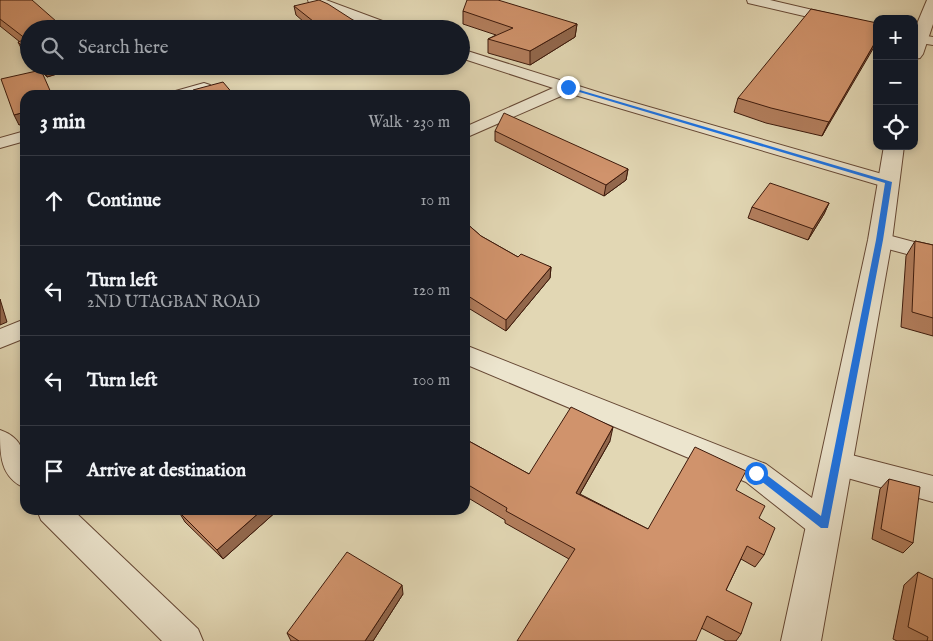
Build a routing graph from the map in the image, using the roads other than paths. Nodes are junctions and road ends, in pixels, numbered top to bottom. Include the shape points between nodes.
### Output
1 (314, 0) edge
2 (753, 0) edge
3 (933, 2) edge
4 (367, 20) edge
5 (873, 28) edge
6 (920, 43) edge
7 (470, 56) edge
8 (568, 87) junction
9 (204, 88) edge
10 (197, 90) edge
11 (470, 131) edge
12 (20, 137) edge
13 (0, 143) edge
14 (893, 150) edge
15 (889, 182) junction
16 (880, 240) junction
17 (933, 254) edge
18 (20, 330) edge
19 (0, 339) edge
20 (470, 356) edge
21 (0, 442) edge
22 (836, 463) junction
23 (20, 468) edge
24 (933, 489) edge
25 (57, 515) edge
26 (824, 525) junction
27 (186, 641) edge
28 (801, 641) edge

1 - 4 street
2 - 5 street
3 - 6 street
7 - 8 street
8 - 11 street
8 - 15 street
9 - 10 street
12 - 13 street
14 - 15 street
15 - 16 street
16 - 17 street
16 - 22 street
18 - 19 street
20 - 26 street via 756,473
21 - 23 street
22 - 24 street
22 - 26 street
25 - 27 street
26 - 28 street

